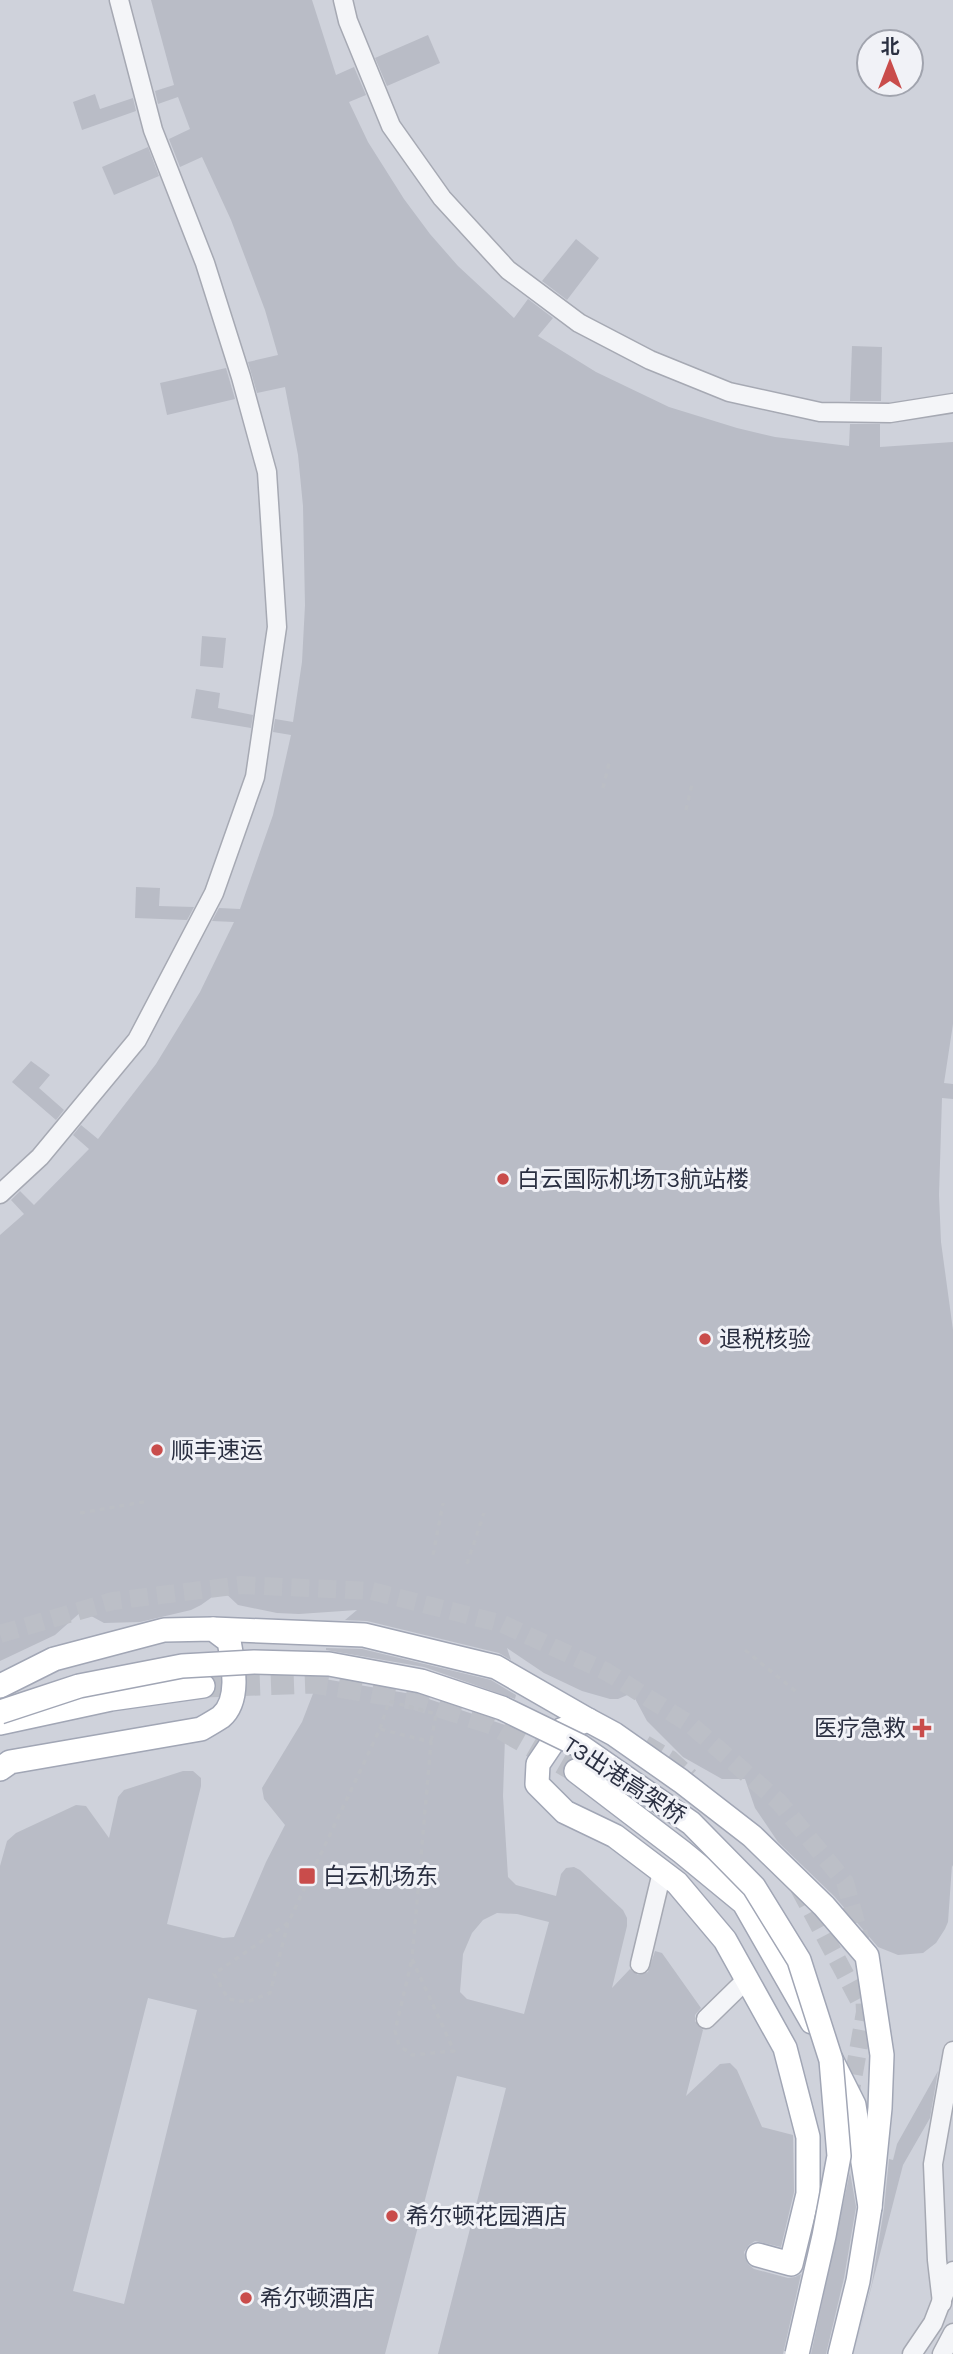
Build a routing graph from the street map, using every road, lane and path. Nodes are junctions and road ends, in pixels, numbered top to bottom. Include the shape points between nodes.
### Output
1 (118, 0) edge
2 (343, 0) edge
3 (953, 403) edge
4 (609, 764) dead end
5 (692, 784) dead end
6 (603, 788) dead end
7 (686, 810) dead end
8 (0, 1194) edge
9 (149, 1501) dead end
10 (443, 1503) dead end
11 (79, 1513) dead end
12 (484, 1513) dead end
13 (433, 1555) dead end
14 (467, 1564) dead end
15 (213, 1629) junction
16 (745, 1650) dead end
17 (0, 1686) edge
18 (203, 1686) tunnel mouth
19 (799, 1694) dead end
20 (0, 1712) edge
21 (588, 1720) junction
22 (0, 1723) edge
23 (380, 1729) junction
24 (431, 1742) junction
25 (0, 1769) edge
26 (576, 1771) tunnel mouth
27 (662, 1872) junction
28 (288, 1923) junction
29 (412, 1959) junction
30 (640, 1964) dead end
31 (747, 1979) junction
32 (706, 2019) dead end
33 (953, 2051) edge
34 (870, 2207) junction
35 (758, 2255) dead end
36 (953, 2271) edge
37 (942, 2303) junction
38 (953, 2333) edge
39 (797, 2354) edge
40 (840, 2354) edge
41 (912, 2354) edge
42 (942, 2354) edge

1 - 8 lane via 153,130 205,263 267,472 277,627 255,777 214,893 137,1040 40,1157
2 - 3 lane via 391,125 442,198 508,270 579,323 650,360 729,392 820,412 890,413
4 - 6 path
5 - 7 path
9 - 11 path
10 - 13 path
12 - 14 path
15 - 17 main road via 164,1630 54,1659
15 - 21 main road via 364,1635 496,1667
15 - 25 main road via 229,1641 234,1668 232,1697 223,1715 201,1729 10,1762
16 - 19 path
18 - 22 main road via 111,1699
20 - 39 main road, T3出港高架桥, bridge via 79,1686 182,1666 329,1664 421,1681 502,1708 580,1746 691,1823 754,1887 799,1960 831,2060 839,2156
21 - 27 main road via 561,1730 538,1764 537,1784 565,1812 615,1836
21 - 34 main road via 681,1781 752,1836 824,1906 867,1956 882,2055
23 - 24 path
23 - 24 path via 389,1701 411,1706 436,1714
23 - 28 path
24 - 29 path
26 - 34 main road via 744,1903 794,1987 854,2105
27 - 30 lane
27 - 31 main road via 677,1883 725,1940
28 - 28 path via 270,1993 247,2002 228,1999 214,1974
29 - 29 path via 438,2017 454,2051 412,2055 399,2045 395,2031
31 - 32 lane
31 - 35 main road via 785,2048 808,2137 808,2194 791,2264
33 - 37 lane via 933,2164
34 - 40 main road
36 - 37 lane
37 - 41 lane
38 - 42 lane

